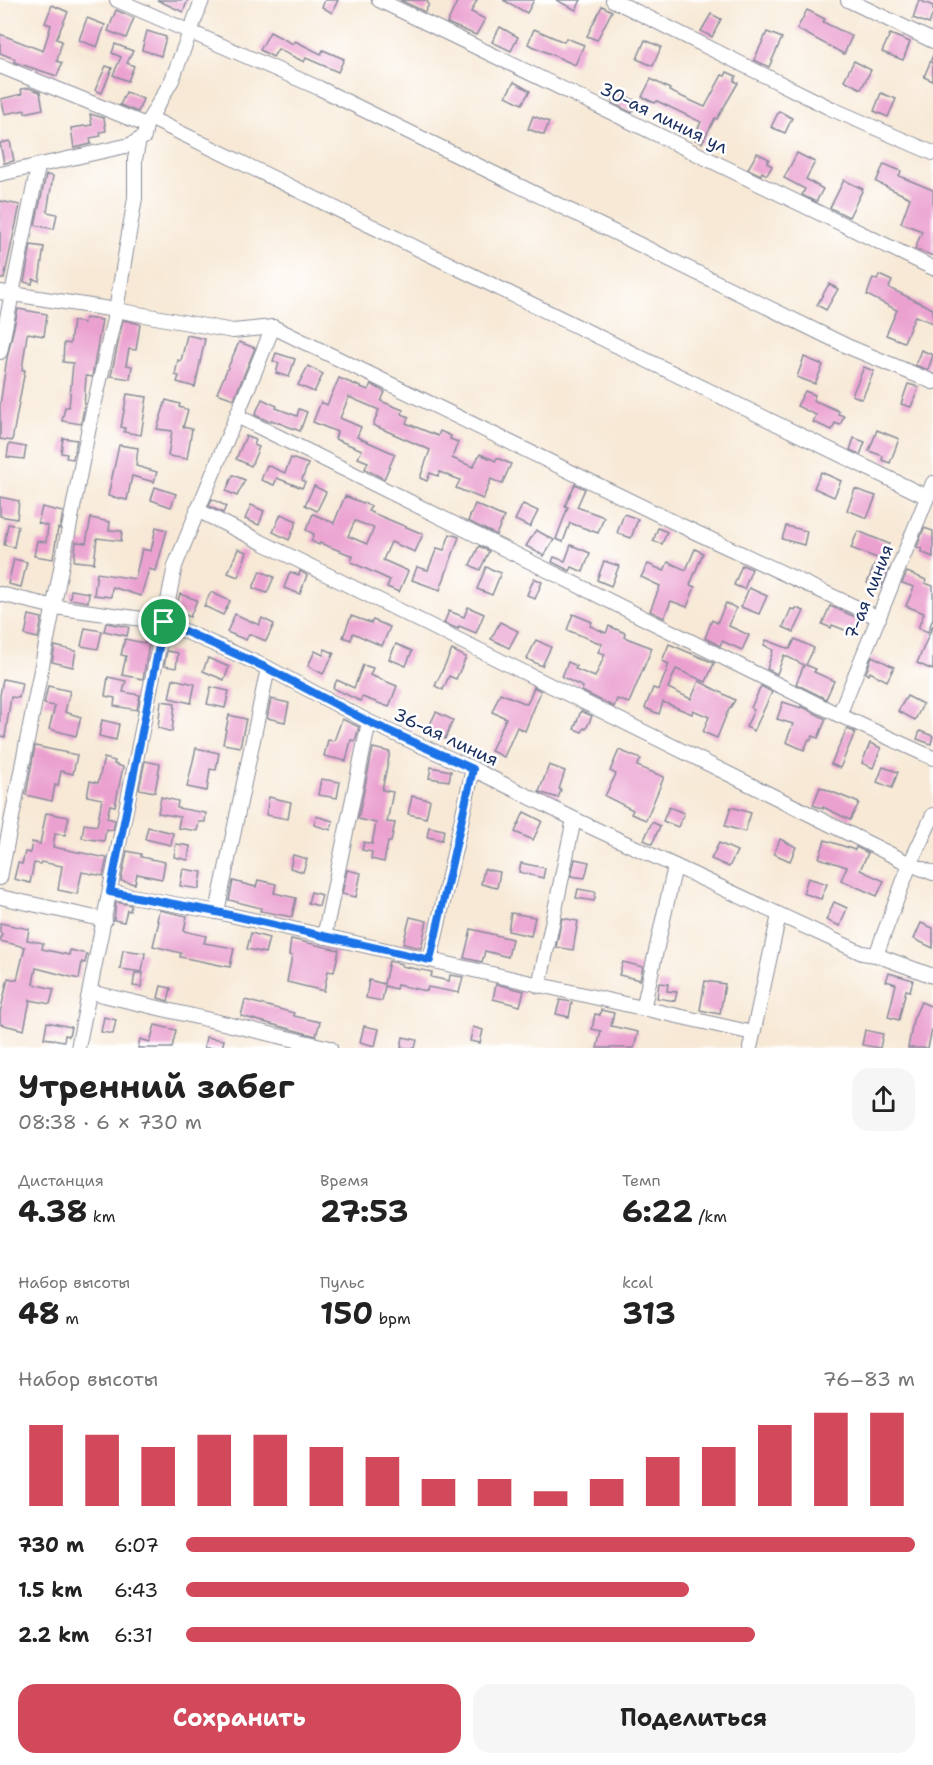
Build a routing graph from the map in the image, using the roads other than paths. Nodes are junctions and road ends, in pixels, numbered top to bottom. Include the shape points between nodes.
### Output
1 (117, 0) edge
2 (202, 0) edge
3 (379, 0) edge
4 (613, 0) edge
5 (848, 0) edge
6 (191, 31) junction
7 (933, 41) edge
8 (0, 66) edge
9 (148, 121) junction
10 (139, 140) junction
11 (933, 153) edge
12 (38, 167) junction
13 (0, 174) edge
14 (933, 268) edge
15 (6, 294) edge
16 (117, 310) junction
17 (273, 327) junction
18 (0, 352) edge
19 (933, 382) edge
20 (237, 416) junction
21 (933, 483) edge
22 (927, 497) junction
23 (197, 510) junction
24 (0, 594) edge
25 (55, 607) junction
26 (879, 618) junction
27 (164, 622) junction
28 (267, 668) junction
29 (838, 715) junction
30 (369, 722) junction
31 (933, 758) edge
32 (473, 769) junction
33 (933, 814) edge
34 (574, 819) junction
35 (910, 864) junction
36 (675, 866) junction
37 (933, 873) edge
38 (0, 878) edge
39 (110, 892) junction
40 (0, 897) edge
41 (217, 912) junction
42 (779, 915) junction
43 (105, 920) junction
44 (324, 938) junction
45 (876, 955) junction
46 (430, 960) junction
47 (933, 975) edge
48 (539, 986) junction
49 (90, 992) junction
50 (643, 1009) junction
51 (753, 1033) junction
52 (78, 1048) edge
53 (330, 1048) edge
54 (750, 1048) edge

1 - 6 street
2 - 6 street
3 - 14 street, 30-ая линия ул
4 - 11 street via 832,109
5 - 7 street
6 - 9 street via 171,80
6 - 19 street via 319,88 849,347
8 - 9 street
9 - 10 street via 144,137
9 - 22 street
10 - 12 street
10 - 16 street via 135,198
12 - 13 street
12 - 15 street
15 - 16 street
15 - 18 street
16 - 17 street via 233,332
16 - 25 street via 88,432
17 - 20 street
17 - 26 street
20 - 23 street
20 - 29 street
21 - 22 street, 7-ая линия
22 - 26 street, 7-ая линия
23 - 27 street via 174,566
23 - 35 street
24 - 25 street, 36-ая линия
25 - 27 street, 36-ая линия
25 - 38 street
26 - 29 street, 7-ая линия
27 - 28 street, 36-ая линия
27 - 39 street
28 - 30 street, 36-ая линия
28 - 41 street
29 - 31 street
30 - 32 street, 36-ая линия
30 - 44 street
32 - 34 street, 36-ая линия
32 - 46 street
33 - 35 street
34 - 36 street, 36-ая линия
34 - 48 street
35 - 37 street
35 - 45 street
36 - 42 street, 36-ая линия
36 - 50 street
39 - 41 street
39 - 43 street
40 - 43 street
41 - 44 street
42 - 45 street, 36-ая линия via 862,953
42 - 51 street
43 - 49 street
44 - 46 street
45 - 47 street, 36-ая линия
46 - 48 street
48 - 50 street
49 - 52 street
49 - 53 street
50 - 51 street
51 - 54 street

